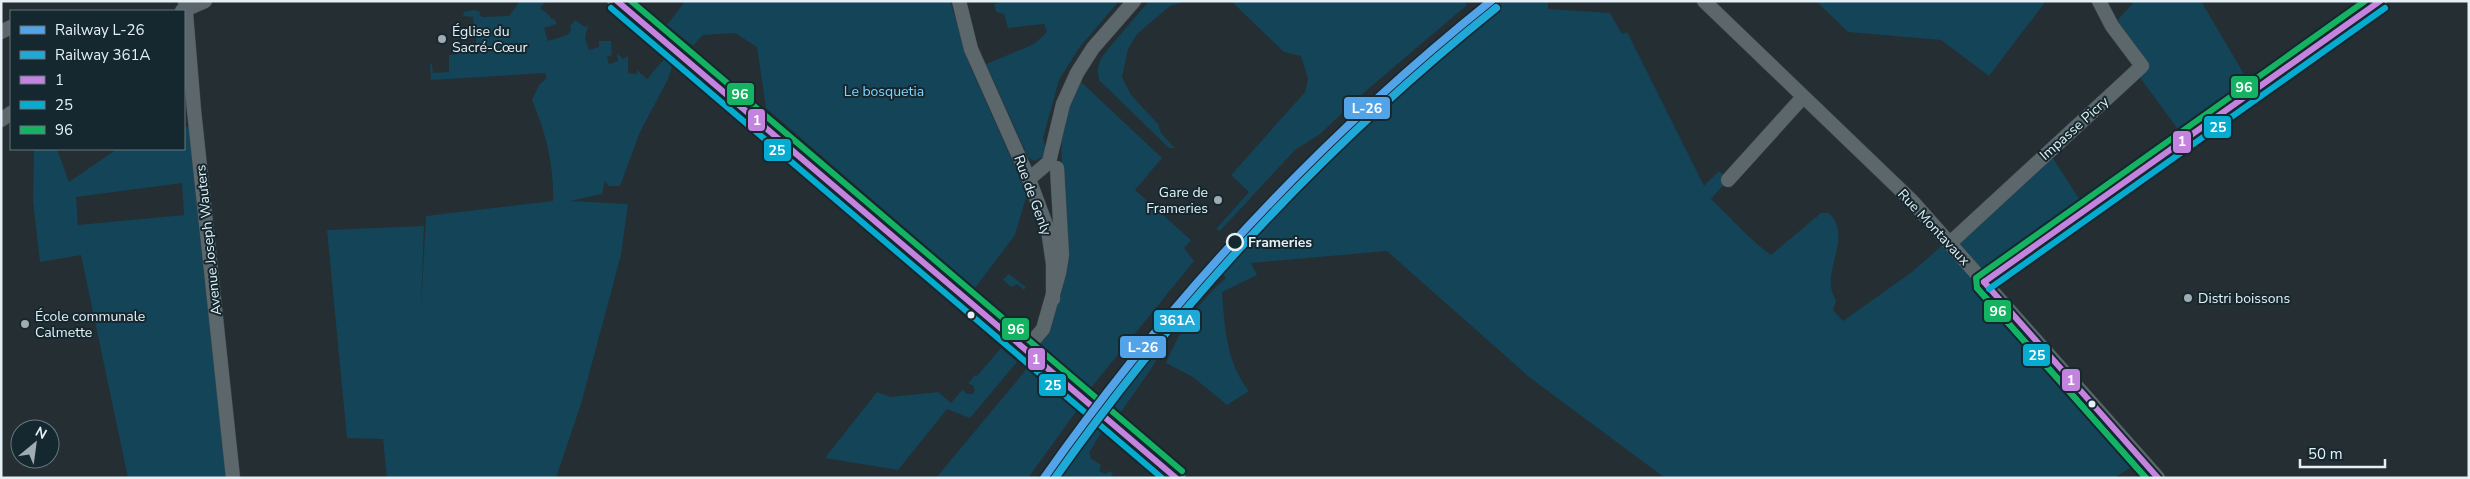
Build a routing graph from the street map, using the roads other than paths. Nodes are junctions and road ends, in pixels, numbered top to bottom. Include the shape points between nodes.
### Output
1 (205, 1) edge
2 (617, 1) edge
3 (959, 1) edge
4 (1134, 1) edge
5 (1704, 1) edge
6 (2099, 1) edge
7 (2380, 1) edge
8 (184, 7) edge
9 (185, 17) edge
10 (1803, 97) junction
11 (1057, 128) junction
12 (1057, 168) junction
13 (1029, 179) junction
14 (1728, 180) dead end
15 (1036, 195) junction
16 (1950, 243) junction
17 (1984, 282) junction
18 (1053, 299) junction
19 (1026, 350) junction
20 (233, 478) edge
21 (1176, 478) edge
22 (2158, 478) edge

1 - 8 street
2 - 19 main road
3 - 13 street, Rue de Genly via 971,49
4 - 11 street via 1093,48 1077,73
5 - 10 street, Rue Montavaux
6 - 16 street, Impasse Picry via 2112,26 2142,66
7 - 17 street
9 - 20 street, Avenue Joseph Wauters
10 - 14 street
10 - 16 street, Rue Montavaux
11 - 12 street, Rue de Genly
11 - 13 street via 1049,162
12 - 15 street via 1050,188
12 - 18 street, Rue de Genly via 1062,255
13 - 15 street, Rue de Genly
15 - 18 street, Rue de Genly via 1050,237
16 - 17 street, Rue Montavaux
17 - 22 street, Rue Montavaux
18 - 19 street via 1043,329
19 - 21 main road

